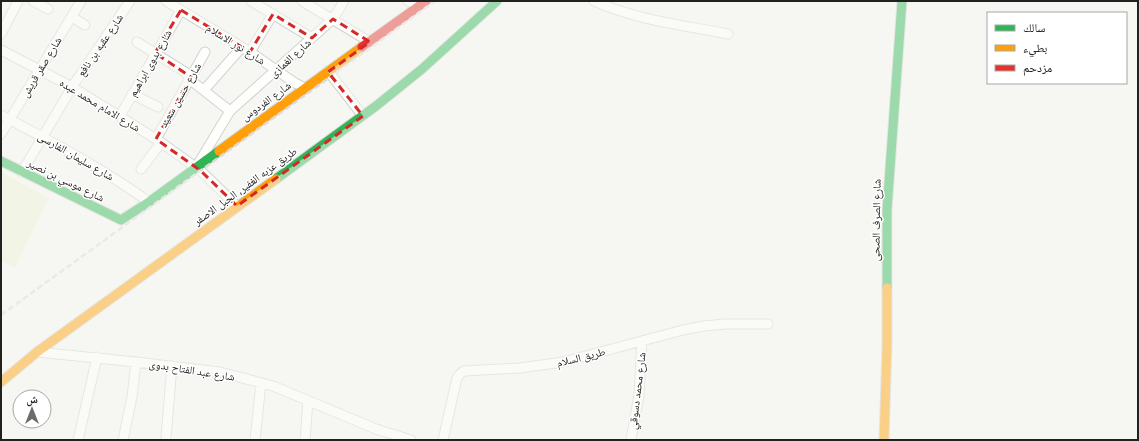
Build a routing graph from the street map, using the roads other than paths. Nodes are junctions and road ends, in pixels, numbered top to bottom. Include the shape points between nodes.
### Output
1 (18, 1) edge
2 (33, 1) edge
3 (81, 1) edge
4 (130, 1) edge
5 (166, 1) edge
6 (251, 1) edge
7 (302, 1) edge
8 (344, 1) edge
9 (408, 1) edge
10 (498, 1) edge
11 (594, 1) edge
12 (902, 1) edge
13 (422, 4) edge
14 (48, 9) dead end
15 (181, 10) junction
16 (273, 14) junction
17 (72, 16) junction
18 (333, 20) junction
19 (85, 24) dead end
20 (1, 34) edge
21 (728, 34) dead end
22 (312, 38) junction
23 (137, 42) dead end
24 (370, 42) junction
25 (246, 49) junction
26 (1, 50) edge
27 (205, 52) dead end
28 (155, 53) junction
29 (39, 70) junction
30 (277, 70) junction
31 (328, 72) junction
32 (190, 79) junction
33 (72, 87) junction
34 (305, 88) junction
35 (204, 90) junction
36 (132, 94) junction
37 (158, 108) dead end
38 (230, 112) junction
39 (1, 115) edge
40 (120, 116) junction
41 (363, 116) junction
42 (10, 120) junction
43 (1, 134) edge
44 (43, 136) junction
45 (158, 141) junction
46 (1, 161) edge
47 (196, 167) junction
48 (141, 169) dead end
49 (22, 172) junction
50 (149, 202) junction
51 (237, 206) junction
52 (121, 220) joint
53 (768, 324) dead end
54 (642, 341) junction
55 (38, 352) junction
56 (97, 357) junction
57 (136, 362) junction
58 (172, 366) junction
59 (1, 382) edge
60 (261, 383) junction
61 (308, 401) junction
62 (166, 437) dead end
63 (78, 440) edge
64 (123, 440) edge
65 (255, 440) edge
66 (304, 440) edge
67 (408, 440) edge
68 (411, 440) edge
69 (443, 440) edge
70 (631, 440) edge
71 (884, 440) edge

1 - 20 street
2 - 14 street
3 - 17 street, شارع صقر قريش
4 - 33 street, شارع عقبه بن نافع
5 - 15 street, شارع نور الاسلام
6 - 16 street
7 - 18 street
8 - 18 street, شارع الغمازى
9 - 13 street
10 - 41 street, طريق عزبه الغفير, الجبل الاصفر via 422,69
11 - 21 street via 650,19
12 - 71 street, شارع الصرف الصحى via 887,210 888,339
13 - 24 street, شارع الفردوس
15 - 25 street, شارع نور الاسلام
15 - 28 street, شارع بدوى ابراهيم
16 - 22 street
16 - 25 street
17 - 19 street
17 - 29 street, شارع صقر قريش
18 - 22 street, شارع الغمازى
18 - 24 street
22 - 30 street, شارع الغمازى
23 - 28 street
24 - 31 street, شارع الفردوس
25 - 30 street, شارع نور الاسلام
25 - 35 street
26 - 29 street, شارع الامام محمد عبده
27 - 32 street, شارع حسين سعيد
28 - 32 street via 185,72
28 - 36 street, شارع بدوى ابراهيم
29 - 33 street, شارع الامام محمد عبده
29 - 42 street, شارع صقر قريش
30 - 34 street, شارع نور الاسلام
30 - 38 street, شارع الغمازى
31 - 34 street, شارع الفردوس
31 - 41 street
32 - 35 street
32 - 45 street, شارع حسين سعيد
33 - 40 street, شارع الامام محمد عبده
33 - 44 street, شارع عقبه بن نافع
34 - 47 street, شارع الفردوس
35 - 38 street
36 - 37 street
36 - 40 street, شارع بدوى ابراهيم
38 - 47 street, شارع الغمازى
39 - 42 street, شارع سليمان الفارسى
40 - 45 street, شارع الامام محمد عبده
41 - 51 street, طريق عزبه الغفير, الجبل الاصفر
42 - 43 street, شارع صقر قريش
42 - 44 street, شارع سليمان الفارسى
44 - 49 street, شارع عقبه بن نافع
44 - 50 street, شارع سليمان الفارسى via 109,174
45 - 47 street, شارع الامام محمد عبده
45 - 48 street, شارع حسين سعيد
46 - 49 street, شارع موسي بن نصير
47 - 50 street, شارع الفردوس
47 - 51 street, شارع الامام محمد عبده
49 - 52 street, شارع موسي بن نصير
50 - 52 street, شارع الفردوس
51 - 55 street, طريق عزبه الغفير, الجبل الاصفر
53 - 54 street, طريق السلام via 704,326
54 - 69 street, طريق السلام via 562,362 520,368 464,370 457,378
54 - 70 street, شارع محمد دسوقي
55 - 56 street, شارع عبد الفتاح بدوى
55 - 59 street, طريق عزبه الغفير, الجبل الاصفر
56 - 57 street, شارع عبد الفتاح بدوى
56 - 63 street
57 - 58 street, شارع عبد الفتاح بدوى
57 - 64 street
58 - 60 street, شارع عبد الفتاح بدوى via 209,370
58 - 62 street
60 - 61 street, شارع عبد الفتاح بدوى
60 - 65 street
61 - 66 street
61 - 67 street, شارع عبد الفتاح بدوى
67 - 68 street, شارع عبد الفتاح بدوى

